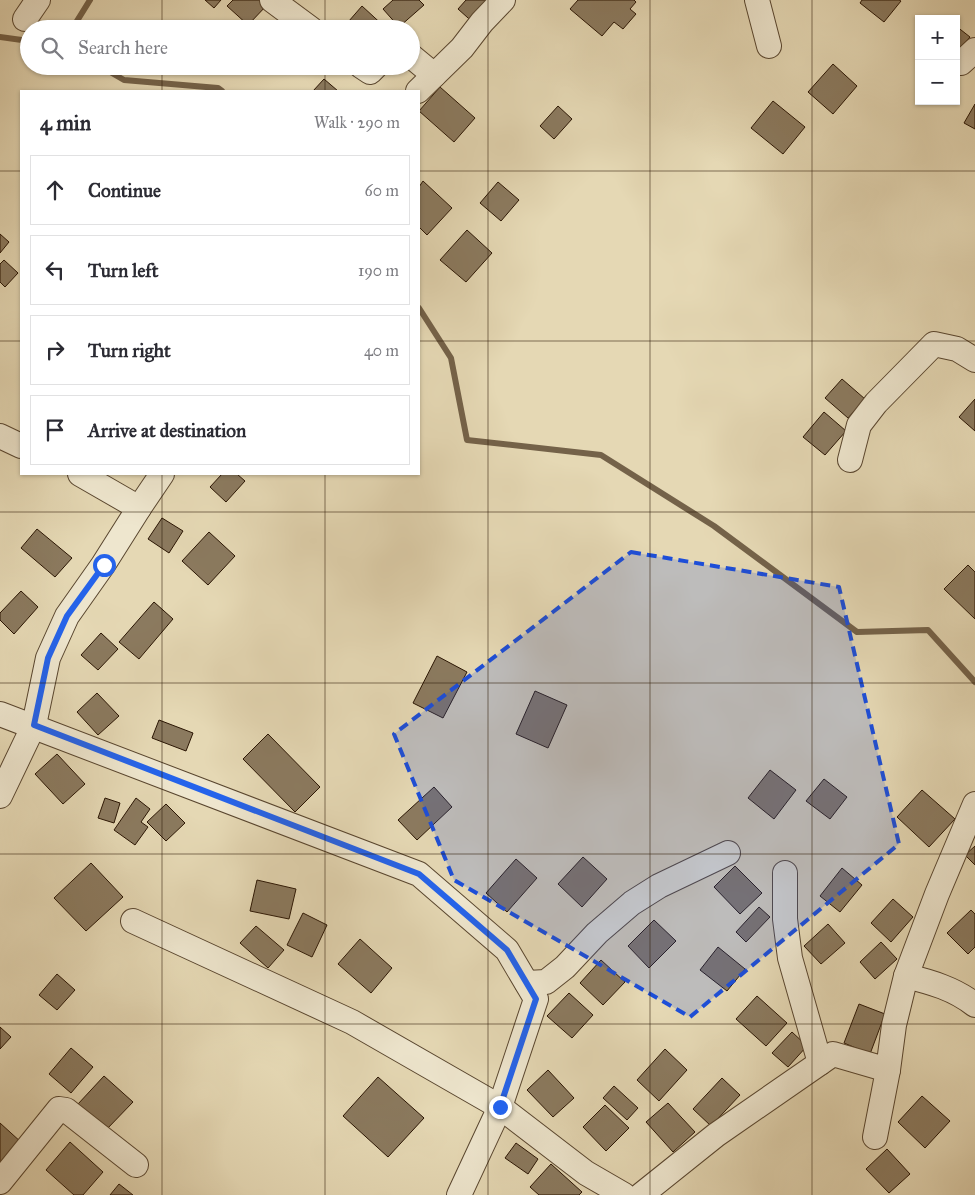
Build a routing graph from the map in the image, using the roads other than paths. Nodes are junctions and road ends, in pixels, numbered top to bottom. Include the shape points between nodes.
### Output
1 (272, 0) edge
2 (503, 0) edge
3 (757, 0) edge
4 (299, 20) edge
5 (769, 46) dead end
6 (426, 83) edge
7 (975, 360) edge
8 (0, 436) edge
9 (20, 446) edge
10 (850, 460) dead end
11 (82, 475) edge
12 (161, 475) edge
13 (139, 508) junction
14 (0, 714) edge
15 (34, 725) junction
16 (0, 796) edge
17 (975, 804) edge
18 (728, 853) dead end
19 (785, 873) dead end
20 (134, 921) dead end
21 (906, 976) junction
22 (527, 983) junction
23 (975, 1006) edge
24 (820, 1062) junction
25 (888, 1070) junction
26 (500, 1107) junction
27 (875, 1137) dead end
28 (136, 1164) dead end
29 (0, 1182) edge
30 (460, 1195) edge
31 (624, 1195) edge
32 (641, 1195) edge

1 - 4 street
2 - 6 street via 462,48
3 - 5 street
7 - 10 street via 957,348 934,344 859,425
8 - 9 street
11 - 13 street
12 - 13 street
13 - 15 street via 67,616 48,658
14 - 15 street
15 - 16 street
15 - 22 street via 419,874 507,950
17 - 21 street
18 - 22 street via 659,886 632,903 546,982
19 - 24 street via 784,919 790,958
20 - 26 street via 352,1022
21 - 23 street via 962,995
21 - 25 street via 894,1025
22 - 26 street via 536,999
24 - 25 street via 833,1054
24 - 32 street via 716,1135
25 - 27 street
26 - 30 street
26 - 31 street via 586,1173
28 - 29 street via 66,1110 59,1109

